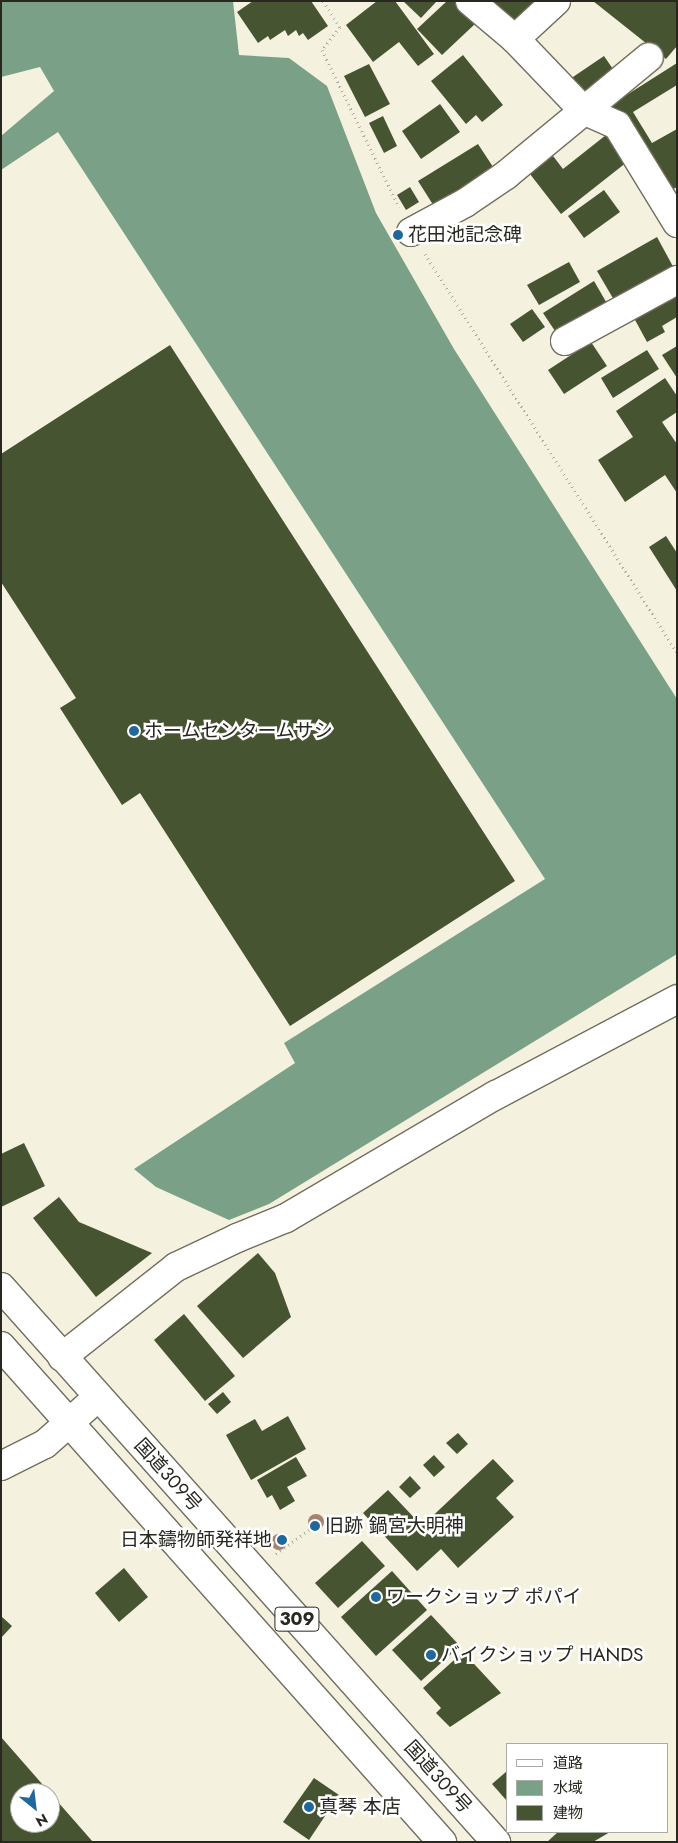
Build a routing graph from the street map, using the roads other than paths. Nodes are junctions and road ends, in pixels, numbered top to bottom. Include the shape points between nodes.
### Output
1 (470, 1) edge
2 (556, 1) edge
3 (515, 39) junction
4 (648, 57) dead end
5 (583, 110) junction
6 (677, 223) edge
7 (411, 232) road end
8 (677, 280) edge
9 (565, 340) dead end
10 (677, 999) edge
11 (1, 1288) edge
12 (1, 1346) edge
13 (62, 1358) junction
14 (98, 1397) junction
15 (68, 1423) junction
16 (1, 1466) edge
17 (442, 1842) edge
18 (496, 1842) edge

1 - 3 main road
2 - 3 main road
3 - 5 main road
4 - 5 main road
5 - 6 main road via 617,125
5 - 7 main road via 506,175 465,203
8 - 9 main road
10 - 13 main road via 496,1095 286,1218 176,1267
11 - 13 main road, 国道309号 / 309
12 - 15 main road, 国道309号 / 309
13 - 14 main road, 国道309号 / 309
14 - 15 main road
14 - 18 main road, 国道309号 / 309
15 - 16 main road via 45,1444
15 - 17 main road, 国道309号 / 309

